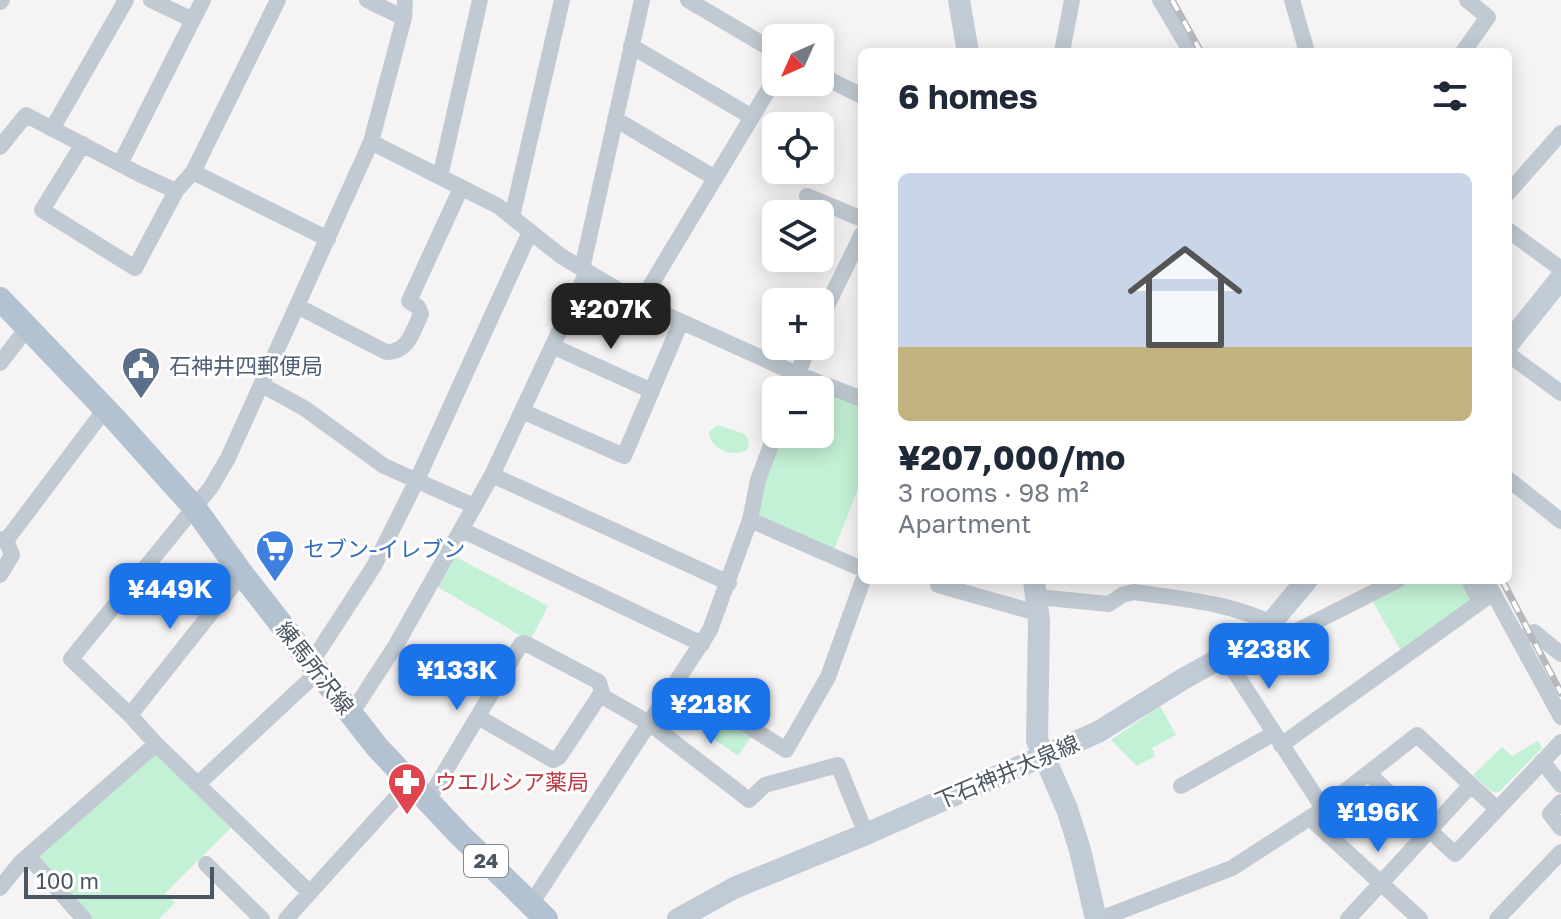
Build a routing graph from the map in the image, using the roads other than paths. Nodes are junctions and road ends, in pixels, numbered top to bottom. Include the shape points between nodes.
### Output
1 (126, 0) edge
2 (151, 0) edge
3 (203, 0) edge
4 (278, 0) edge
5 (367, 0) edge
6 (405, 0) edge
7 (480, 0) edge
8 (562, 0) edge
9 (642, 0) edge
10 (688, 0) edge
11 (959, 0) edge
12 (1072, 0) edge
13 (1160, 0) edge
14 (1292, 0) edge
15 (1467, 0) edge
16 (404, 18) junction
17 (193, 20) junction
18 (762, 44) edge
19 (631, 46) junction
20 (967, 48) edge
21 (1063, 48) edge
22 (1189, 48) edge
23 (1306, 48) edge
24 (1466, 48) edge
25 (834, 82) edge
26 (858, 94) edge
27 (765, 96) edge
28 (752, 117) junction
29 (615, 119) junction
30 (52, 129) junction
31 (1561, 133) edge
32 (371, 142) junction
33 (83, 144) junction
34 (0, 147) edge
35 (120, 164) junction
36 (193, 172) junction
37 (440, 177) junction
38 (715, 178) junction
39 (461, 188) junction
40 (1512, 188) edge
41 (176, 191) junction
42 (807, 196) dead end
43 (512, 217) junction
44 (858, 217) edge
45 (530, 232) junction
46 (1512, 233) edge
47 (328, 239) junction
48 (858, 242) edge
49 (1561, 269) edge
50 (584, 271) junction
51 (1561, 278) edge
52 (834, 291) edge
53 (0, 299) edge
54 (640, 303) junction
55 (297, 306) junction
56 (681, 322) junction
57 (28, 327) junction
58 (1512, 339) edge
59 (552, 346) junction
60 (1512, 357) edge
61 (0, 363) edge
62 (783, 376) edge
63 (262, 385) junction
64 (652, 391) junction
65 (834, 392) edge
66 (1561, 393) edge
67 (858, 398) edge
68 (106, 408) junction
69 (522, 411) junction
70 (770, 448) edge
71 (492, 475) junction
72 (417, 480) junction
73 (1512, 482) edge
74 (474, 506) junction
75 (194, 507) junction
76 (750, 520) junction
77 (1561, 521) edge
78 (462, 530) junction
79 (3, 540) edge
80 (858, 567) edge
81 (242, 574) junction
82 (0, 575) edge
83 (729, 583) junction
84 (862, 584) edge
85 (1304, 584) edge
86 (1390, 584) edge
87 (938, 585) dead end
88 (1124, 588) edge
89 (1486, 592) edge
90 (1037, 596) edge
91 (1266, 628) junction
92 (1519, 639) junction
93 (702, 644) junction
94 (1561, 654) edge
95 (1225, 657) junction
96 (315, 668) junction
97 (677, 681) junction
98 (600, 695) junction
99 (351, 714) junction
100 (130, 715) junction
101 (478, 717) junction
102 (1561, 717) edge
103 (649, 723) junction
104 (1277, 740) junction
105 (1561, 742) edge
106 (156, 744) junction
107 (1044, 754) junction
108 (1542, 761) junction
109 (1369, 774) junction
110 (410, 782) junction
111 (198, 784) junction
112 (1471, 785) junction
113 (1561, 785) edge
114 (1181, 786) dead end
115 (428, 800) junction
116 (1561, 802) edge
117 (1496, 808) junction
118 (1316, 813) junction
119 (1561, 828) edge
120 (1429, 831) junction
121 (866, 834) junction
122 (1561, 852) edge
123 (28, 856) junction
124 (206, 864) dead end
125 (1381, 884) junction
126 (0, 888) edge
127 (309, 892) junction
128 (538, 914) edge
129 (692, 916) edge
130 (84, 919) edge
131 (262, 919) edge
132 (286, 919) edge
133 (1098, 919) edge
134 (1348, 919) edge
135 (1420, 919) edge
136 (1497, 919) edge

1 - 30 street
2 - 17 street
3 - 17 street
4 - 36 street
5 - 16 street
6 - 16 street
7 - 37 street
8 - 43 street
9 - 19 street
10 - 18 street
11 - 20 main road
12 - 21 street
13 - 22 street
14 - 23 street
15 - 24 street via 1488,17
16 - 32 street
17 - 35 street
19 - 28 street
19 - 29 street
25 - 26 street
27 - 28 street
28 - 38 street
29 - 38 street
29 - 50 street
30 - 33 street
30 - 34 street via 26,115
31 - 40 street
32 - 37 street
32 - 47 street
33 - 35 street
33 - 41 street via 42,210 135,268
35 - 41 street
36 - 41 street
36 - 47 street
37 - 39 street
38 - 54 street
39 - 43 street
39 - 55 street via 409,301 421,314 406,346 386,352
42 - 44 street
43 - 45 street
45 - 50 street
45 - 72 street
46 - 49 street
47 - 55 street
48 - 52 street
50 - 54 street
50 - 59 street
51 - 58 main road
53 - 57 main road, 練馬所沢線 / 24
54 - 56 street
55 - 63 street
56 - 62 street
56 - 64 street
57 - 61 street
57 - 68 main road, 練馬所沢線 / 24
59 - 64 street
59 - 69 street
60 - 66 street
63 - 72 street via 304,408 384,466
63 - 75 street via 228,458
64 - 69 street via 624,456
65 - 67 street
68 - 75 main road, 練馬所沢線 / 24
68 - 79 street
69 - 71 street
70 - 76 street
71 - 74 street
71 - 83 street
72 - 74 street
72 - 96 street
73 - 77 street
74 - 78 street
75 - 81 main road, 練馬所沢線 / 24
75 - 100 street via 71,659
76 - 80 street
76 - 83 street
78 - 93 street
78 - 99 street
79 - 82 street via 12,555
81 - 96 main road, 練馬所沢線 / 24
81 - 100 street
83 - 93 street
84 - 97 street via 828,677 786,750
85 - 91 main road, 下石神井大泉線
86 - 91 street via 1283,638
87 - 90 street via 1030,611
88 - 90 street via 1109,604
88 - 91 street via 1249,613
89 - 92 street
89 - 104 street
90 - 107 main road via 1037,740
91 - 95 main road, 下石神井大泉線
92 - 94 street via 1534,632
92 - 102 street
93 - 97 street
95 - 104 street
95 - 107 main road, 下石神井大泉線 via 1098,732
96 - 99 main road, 練馬所沢線 / 24
96 - 111 street
97 - 103 street
98 - 101 street via 553,760
98 - 101 street via 599,682 525,643
98 - 103 street
99 - 110 main road, 練馬所沢線 / 24
100 - 106 street
101 - 115 street
103 - 121 street via 749,800 765,785 838,765
103 - 128 street
104 - 114 street
104 - 118 street
105 - 108 street
106 - 111 street
106 - 123 street
107 - 121 main road, 下石神井大泉線
107 - 133 main road via 1071,819
108 - 113 street
108 - 117 street
109 - 112 street via 1417,735
109 - 118 street
109 - 120 street
110 - 115 main road, 練馬所沢線 / 24
110 - 127 street
111 - 127 street
112 - 117 street
112 - 120 street
115 - 128 main road, 練馬所沢線 / 24
116 - 119 street via 1550,814
117 - 120 street via 1455,854
118 - 125 street
118 - 133 street via 1232,868
120 - 125 street
121 - 129 main road, 下石神井大泉線 via 734,888
122 - 136 street
123 - 126 street
123 - 130 street
124 - 131 street
125 - 134 street
125 - 135 street
127 - 132 street

